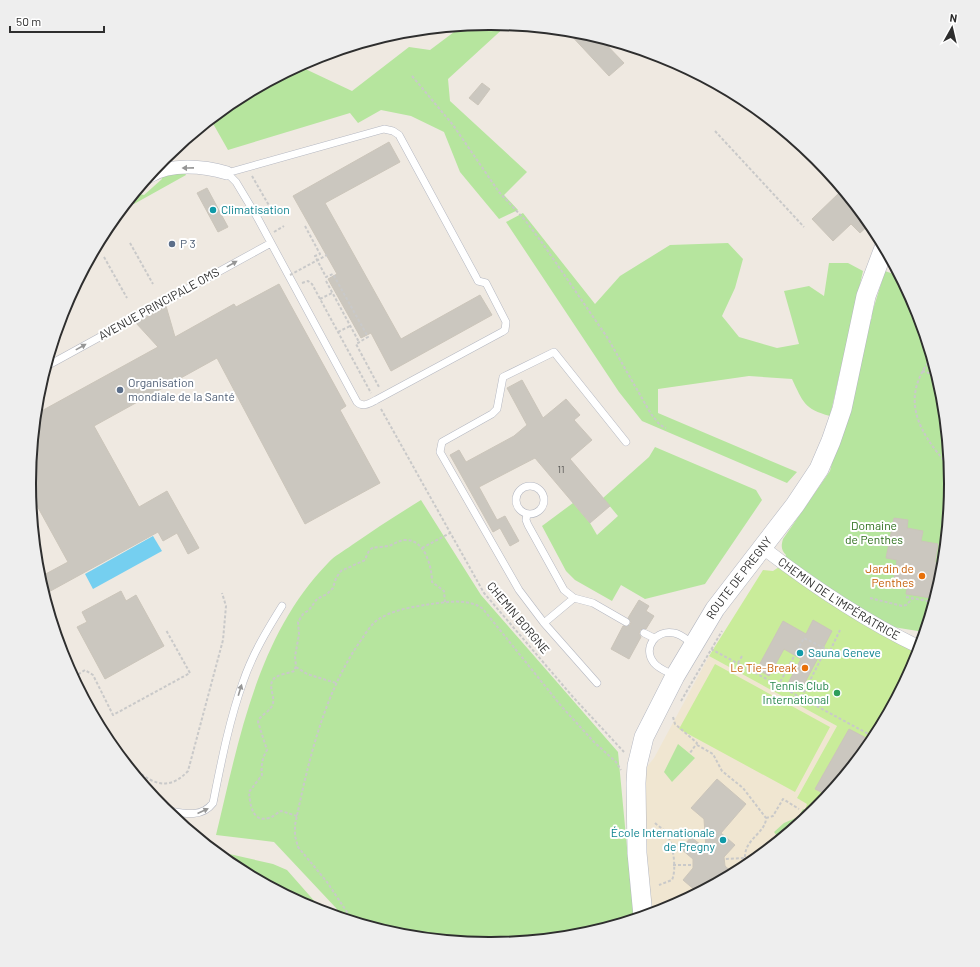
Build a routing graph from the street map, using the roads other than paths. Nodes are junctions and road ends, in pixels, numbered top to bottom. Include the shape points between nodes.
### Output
1 (162, 171) edge
2 (227, 173) junction
3 (271, 243) junction
4 (882, 255) edge
5 (53, 363) edge
6 (626, 442) dead end
7 (527, 514) junction
8 (762, 547) junction
9 (574, 598) junction
10 (282, 606) dead end
11 (626, 622) dead end
12 (544, 623) junction
13 (644, 633) dead end
14 (654, 638) junction
15 (914, 644) edge
16 (702, 647) junction
17 (675, 676) junction
18 (597, 683) dead end
19 (178, 812) edge
20 (635, 913) edge

2 -> 1 street via 202,168
2 - 3 lane via 236,182
2 - 3 lane via 380,130 393,131 398,135 478,281 486,283 506,322 506,327 502,332 365,405 357,402
5 -> 3 lane, AVENUE PRINCIPALE OMS
4 - 8 street, ROUTE DE PREGNY via 866,296 842,409 831,442 807,488
6 - 12 lane via 554,352 503,377 497,409 442,442 440,446 440,452 505,567
7 - 7 lane via 518,509 515,500 518,492 525,486 534,486 542,492 544,502 536,513
7 - 9 lane via 528,525 564,590
8 - 15 street, CHEMIN DE L'IMPÉRATRICE via 822,590
8 - 16 street, ROUTE DE PREGNY via 727,592
9 - 11 lane via 593,603
9 - 12 lane
19 -> 10 lane via 199,813 207,810 212,804 243,681 263,638
12 - 18 lane
13 - 14 lane
14 - 16 lane via 661,633 674,633
14 - 17 lane via 650,651 652,660 662,670
16 - 17 street, ROUTE DE PREGNY
17 - 20 street, ROUTE DE PREGNY via 630,768 637,853

